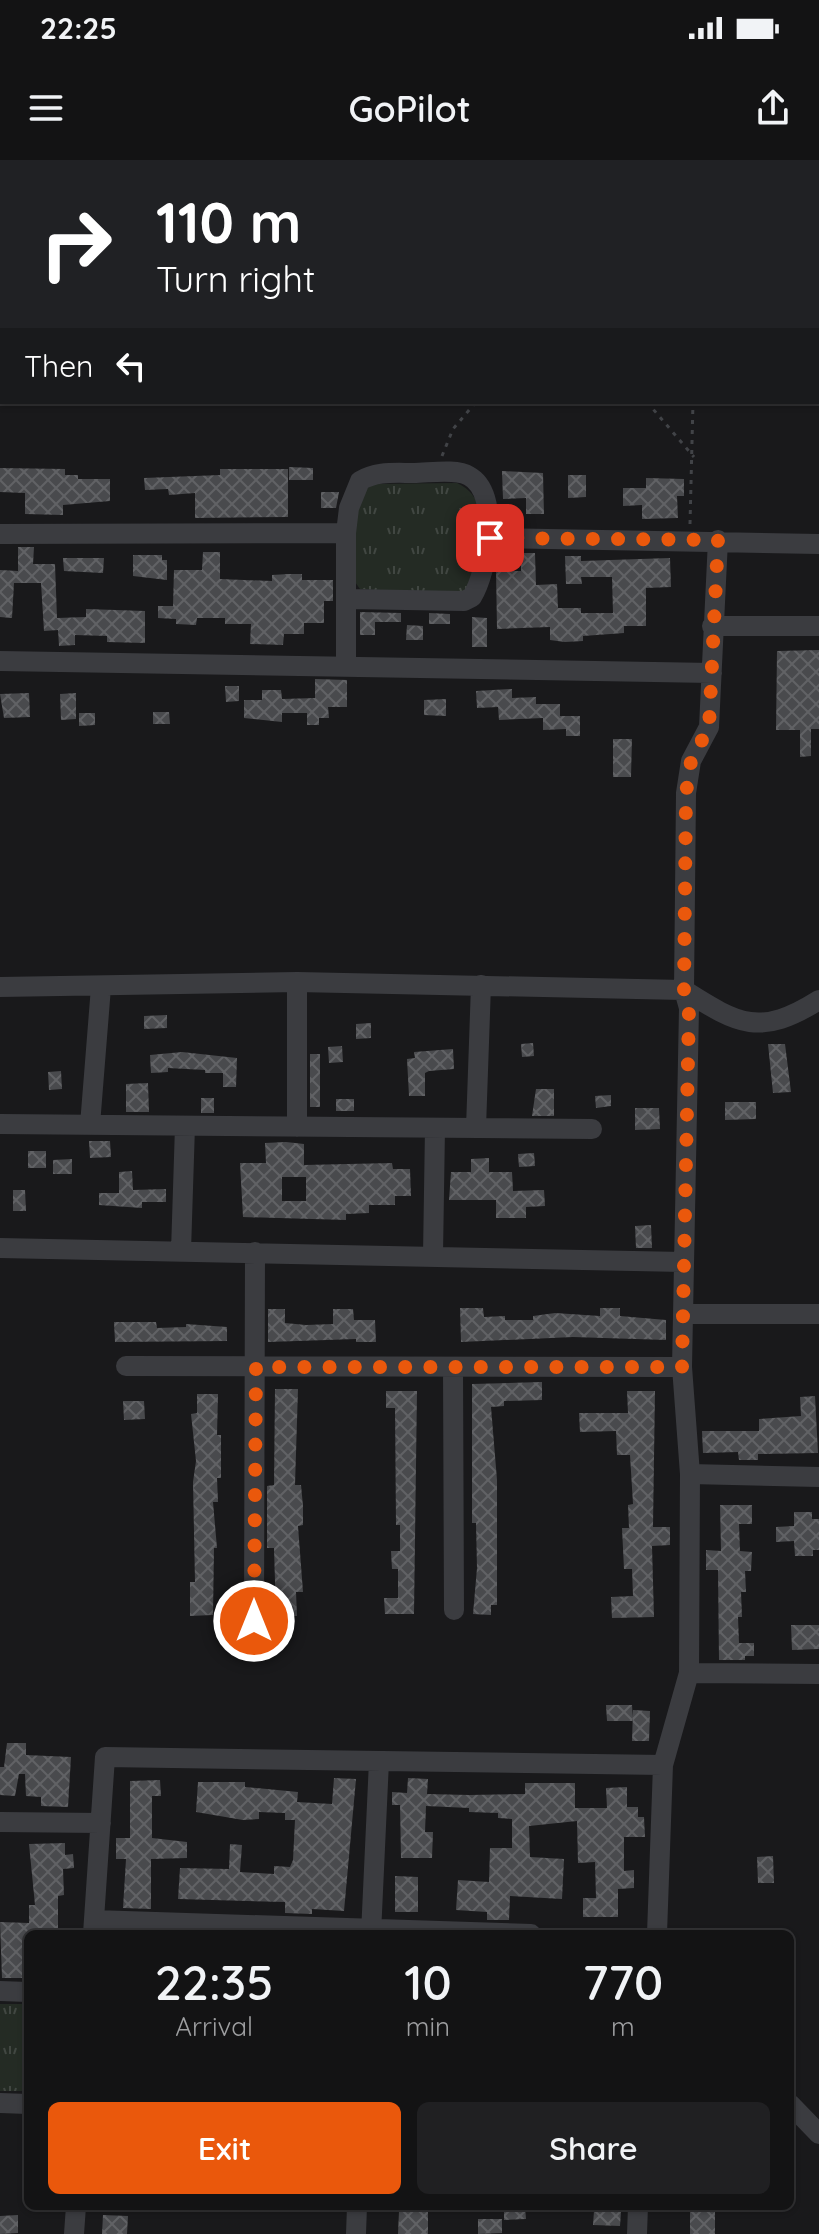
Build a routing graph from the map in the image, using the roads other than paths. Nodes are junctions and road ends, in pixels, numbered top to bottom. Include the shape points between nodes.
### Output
1 (346, 533) junction
2 (0, 534) edge
3 (490, 538) junction
4 (718, 540) junction
5 (819, 544) edge
6 (348, 599) junction
7 (712, 626) junction
8 (819, 626) edge
9 (0, 661) edge
10 (346, 667) junction
11 (712, 673) junction
12 (297, 982) junction
13 (481, 985) junction
14 (0, 987) edge
15 (101, 987) junction
16 (684, 990) junction
17 (819, 1000) edge
18 (0, 1124) edge
19 (90, 1125) junction
20 (185, 1126) junction
21 (297, 1127) junction
22 (435, 1128) junction
23 (476, 1128) junction
24 (592, 1129) dead end
25 (0, 1248) edge
26 (181, 1251) junction
27 (255, 1252) junction
28 (433, 1255) junction
29 (683, 1262) junction
30 (683, 1314) junction
31 (819, 1314) edge
32 (126, 1366) dead end
33 (256, 1367) junction
34 (682, 1367) junction
35 (453, 1368) junction
36 (690, 1474) junction
37 (819, 1477) edge
38 (454, 1610) dead end
39 (254, 1621) dead end
40 (689, 1673) junction
41 (819, 1674) edge
42 (379, 1761) junction
43 (663, 1765) junction
44 (0, 1822) edge
45 (101, 1823) junction
46 (94, 1927) edge
47 (260, 1930) edge
48 (371, 1930) edge
49 (657, 1930) edge
50 (0, 1991) edge
51 (24, 1992) edge
52 (0, 2103) edge
53 (24, 2104) edge
54 (794, 2108) edge
55 (819, 2134) edge
56 (76, 2210) edge
57 (357, 2210) edge
58 (638, 2210) edge
59 (74, 2234) edge
60 (356, 2234) edge
61 (637, 2234) edge

1 - 2 street
1 - 3 street via 360,481 380,473 464,474 478,484
1 - 6 street
3 - 4 street
3 - 6 street via 477,589 464,601
4 - 5 street
4 - 7 street
6 - 10 street
7 - 8 street
7 - 11 street
9 - 10 street
10 - 11 street
11 - 16 street via 709,727 691,761 686,793
12 - 13 street
12 - 15 street
12 - 21 street
13 - 16 street
13 - 23 street
14 - 15 street
15 - 19 street
16 - 17 street via 724,1016 761,1025 789,1019
16 - 29 street via 689,1008
18 - 19 street
19 - 20 street
20 - 21 street
20 - 26 street
21 - 22 street
22 - 23 street
22 - 28 street
23 - 24 street
25 - 26 street
26 - 27 street
27 - 28 street
27 - 33 street
28 - 29 street
29 - 30 street
30 - 31 street
30 - 34 street
32 - 33 street
33 - 35 street
33 - 39 street
34 - 35 street
34 - 36 street
35 - 38 street
36 - 37 street
36 - 40 street
40 - 41 street
40 - 43 street
42 - 43 street
42 - 45 street via 105,1757
42 - 48 street
43 - 49 street
44 - 45 street
45 - 46 street
46 - 47 street
50 - 51 street
52 - 53 street
54 - 55 street
56 - 59 street
57 - 60 street
58 - 61 street

